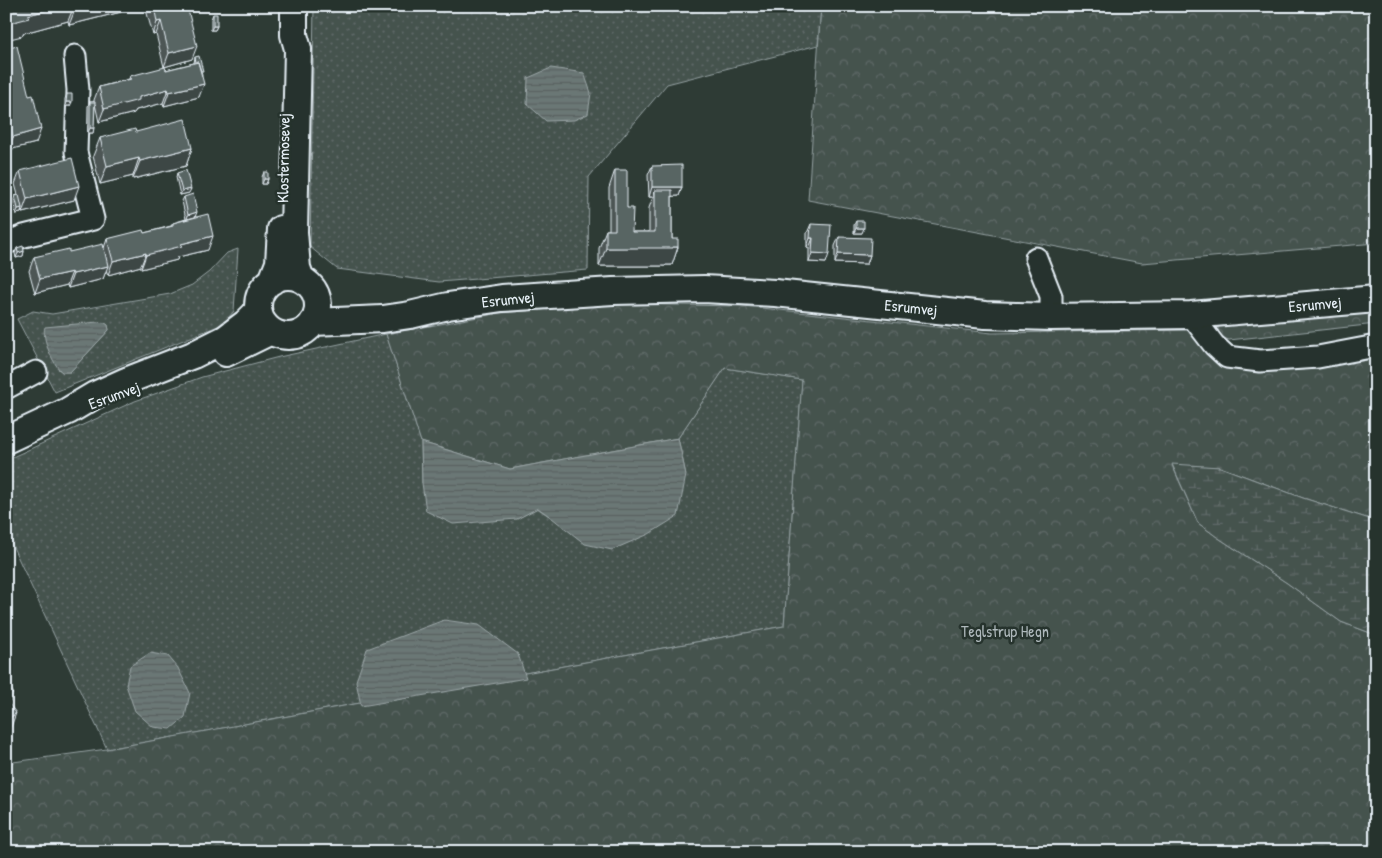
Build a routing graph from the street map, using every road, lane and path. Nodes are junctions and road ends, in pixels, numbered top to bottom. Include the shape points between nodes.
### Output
1 (294, 6) edge
2 (294, 35) junction
3 (75, 56) dead end
4 (6, 243) edge
5 (1036, 258) dead end
6 (272, 281) junction
7 (1376, 299) edge
8 (311, 300) junction
9 (1191, 315) junction
10 (1051, 317) junction
11 (264, 321) junction
12 (1376, 346) edge
13 (36, 372) dead end
14 (6, 388) edge
15 (6, 440) edge

1 - 2 main road, Klostermosevej
2 - 6 main road, Klostermosevej via 286,73 279,263
2 - 8 main road, Klostermosevej via 298,49 294,232 297,268
3 - 4 street via 78,90 76,152 93,219
5 - 10 street via 1051,296
6 - 8 main road via 294,276
6 - 11 main road via 265,286 258,302
7 - 9 main road, Esrumvej
8 - 10 main road, Esrumvej via 383,319 502,298 711,289 775,292 985,315
8 - 11 main road via 306,330 295,335 284,336
9 - 10 main road, Esrumvej
9 - 12 street via 1226,357 1260,361 1318,357
11 - 15 main road, Esrumvej via 211,360 68,411
13 - 14 street

